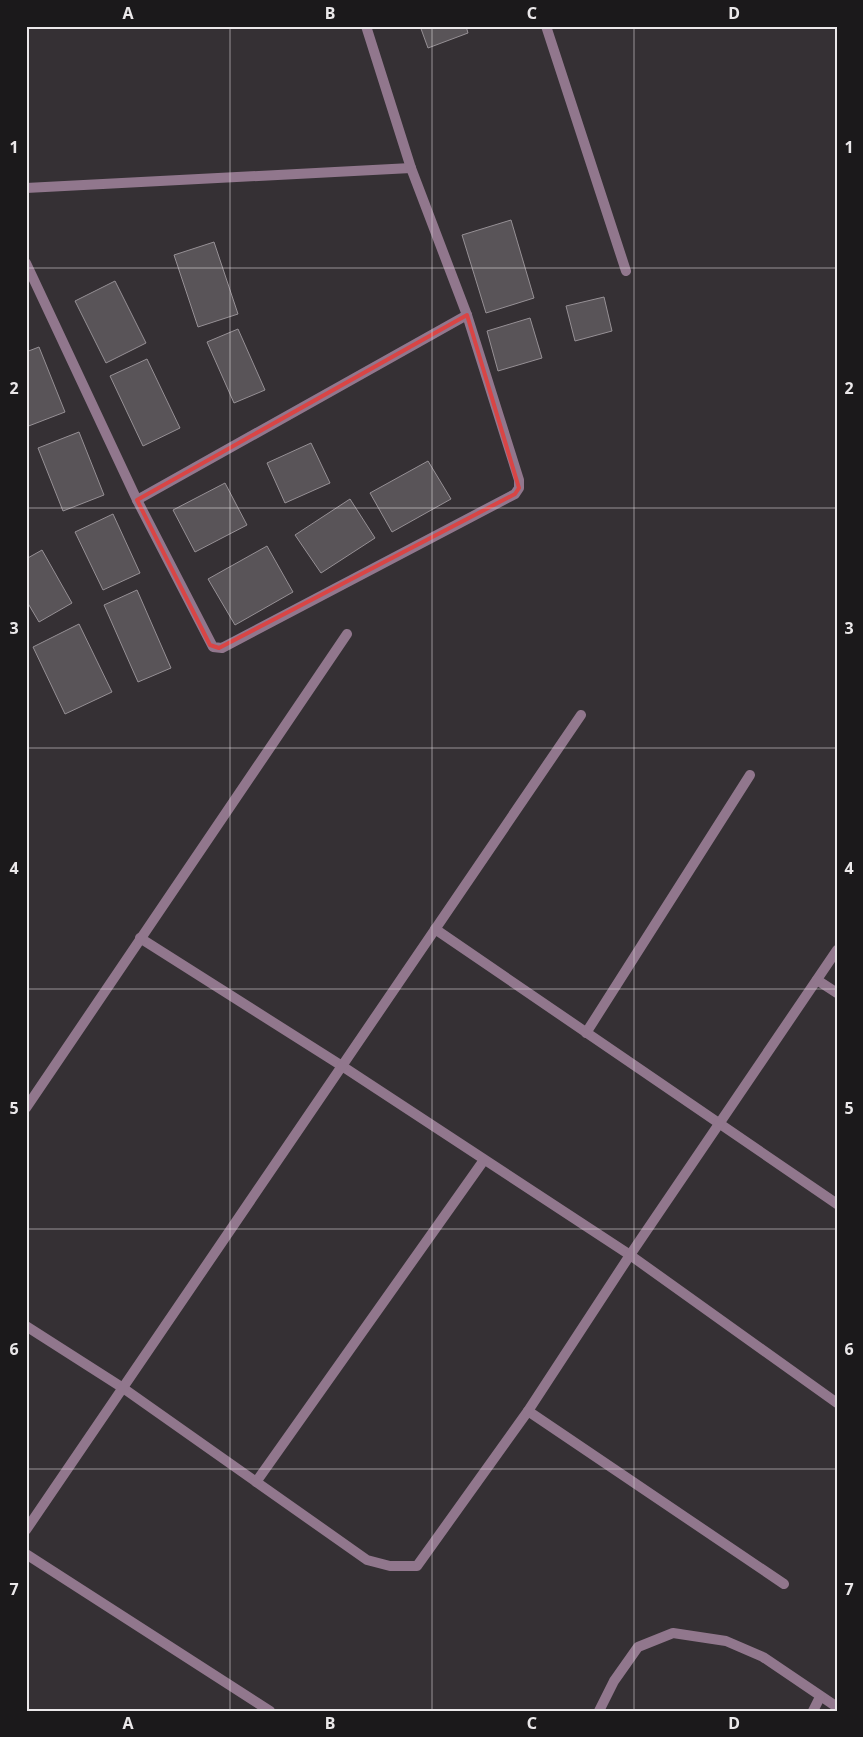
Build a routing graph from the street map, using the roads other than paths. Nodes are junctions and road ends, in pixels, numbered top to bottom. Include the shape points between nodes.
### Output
1 (366, 26) edge
2 (546, 26) edge
3 (410, 168) junction
4 (26, 188) edge
5 (26, 263) edge
6 (626, 271) dead end
7 (467, 315) junction
8 (138, 500) junction
9 (347, 634) dead end
10 (581, 715) dead end
11 (750, 776) dead end
12 (435, 928) junction
13 (140, 938) junction
14 (837, 950) edge
15 (817, 980) junction
16 (837, 993) edge
17 (586, 1033) junction
18 (342, 1066) junction
19 (26, 1108) edge
20 (718, 1124) junction
21 (484, 1160) junction
22 (837, 1204) edge
23 (630, 1255) junction
24 (26, 1326) edge
25 (123, 1388) junction
26 (837, 1403) edge
27 (528, 1411) junction
28 (256, 1482) junction
29 (26, 1530) edge
30 (26, 1554) edge
31 (784, 1584) dead end
32 (820, 1697) junction
33 (837, 1707) edge
34 (270, 1711) edge
35 (599, 1711) edge
36 (813, 1711) edge

1 - 3 street
2 - 6 street
3 - 4 street
3 - 7 street
5 - 8 street
7 - 8 street
7 - 8 street via 519,480 515,494 219,648 210,645
9 - 13 street
10 - 12 street
11 - 17 street
12 - 17 street
12 - 18 street
13 - 18 street
13 - 19 street
14 - 15 street
15 - 16 street
15 - 20 street
17 - 20 street
18 - 21 street
18 - 25 street
20 - 22 street
20 - 23 street
21 - 23 street
21 - 28 street
23 - 26 street
23 - 27 street
24 - 25 street
25 - 28 street
25 - 29 street
27 - 28 street via 417,1566 390,1566 367,1560
27 - 31 street
30 - 34 street
32 - 33 street
32 - 35 street via 763,1657 726,1641 673,1633 638,1647 614,1681
32 - 36 street

